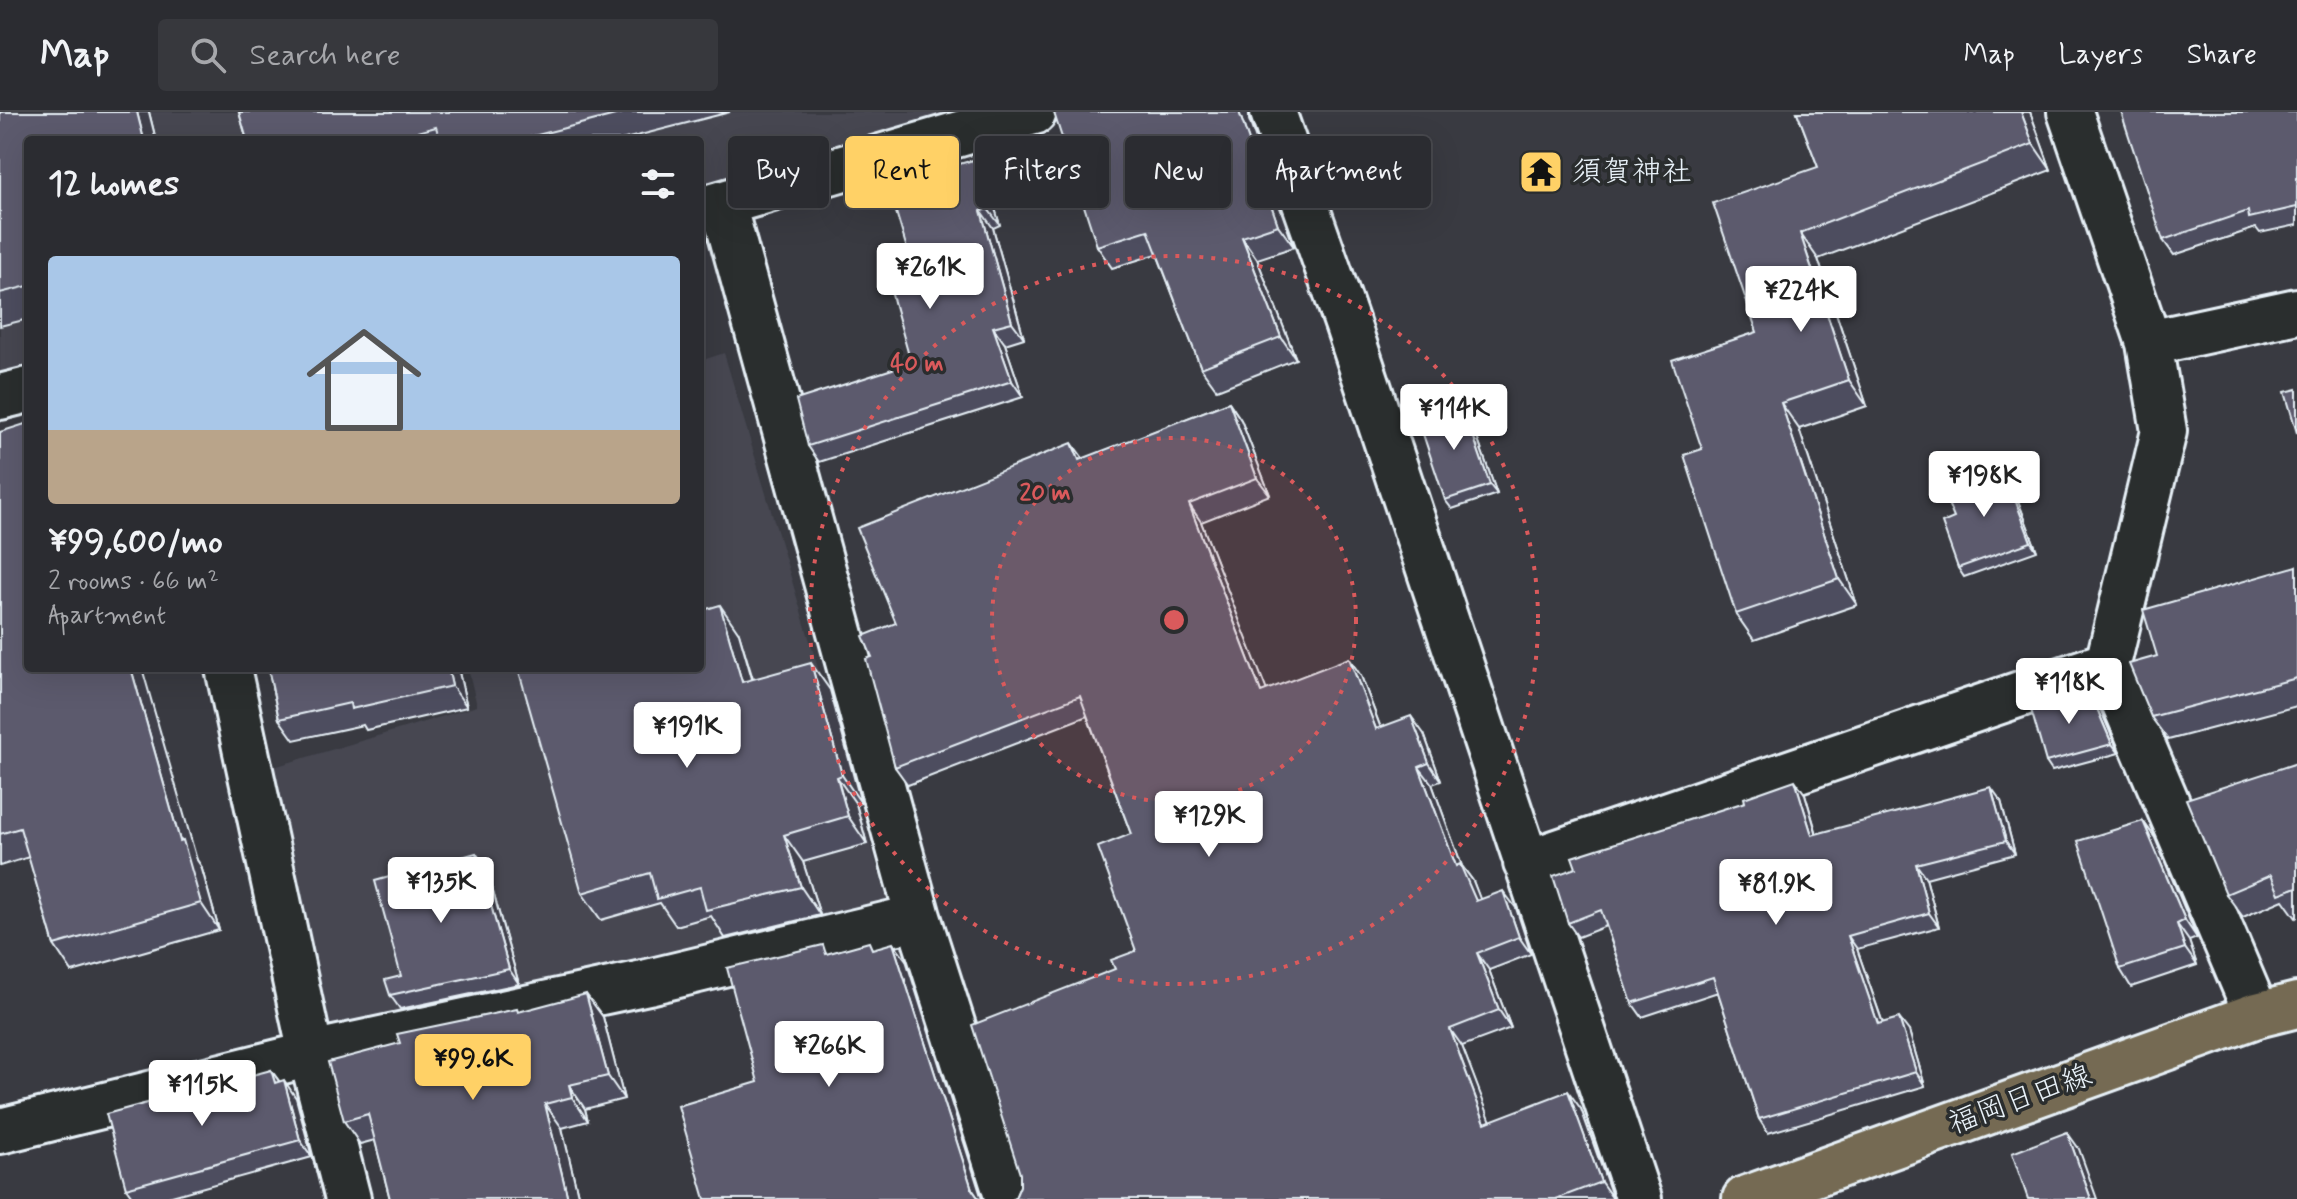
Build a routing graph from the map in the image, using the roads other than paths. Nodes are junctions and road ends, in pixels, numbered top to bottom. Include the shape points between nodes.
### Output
1 (1034, 112) edge
2 (1273, 112) edge
3 (2070, 112) edge
4 (711, 207) edge
5 (2297, 311) edge
6 (2149, 343) junction
7 (24, 391) edge
8 (0, 397) edge
9 (2108, 664) junction
10 (229, 672) edge
11 (1526, 863) junction
12 (918, 917) junction
13 (2277, 1010) edge
14 (311, 1054) junction
15 (0, 1131) edge
16 (348, 1199) edge
17 (1008, 1199) edge
18 (1639, 1199) edge
19 (1745, 1199) edge

1 - 4 street
2 - 11 street
3 - 6 street
4 - 12 street
5 - 6 street
6 - 9 street via 2164,431
7 - 8 street
9 - 11 street
9 - 13 street
10 - 14 street
11 - 18 street
12 - 14 street
12 - 17 street
13 - 19 main road, 福岡日田線
14 - 15 street
14 - 16 street

